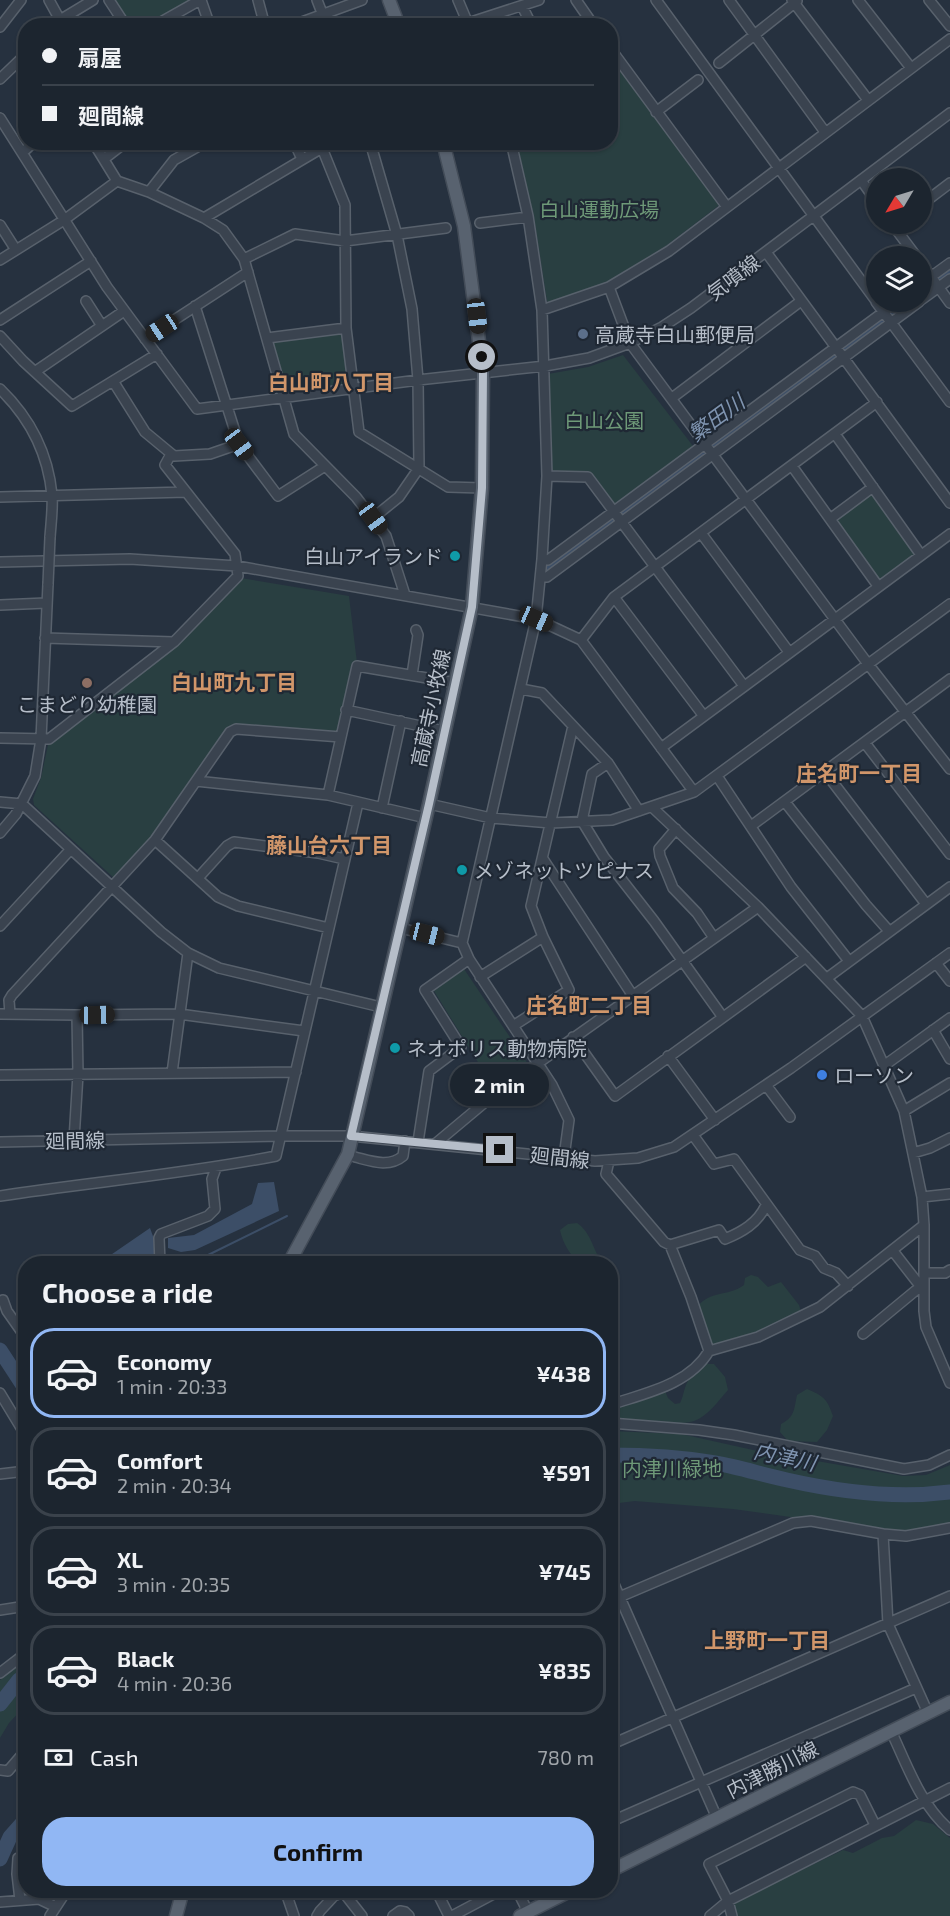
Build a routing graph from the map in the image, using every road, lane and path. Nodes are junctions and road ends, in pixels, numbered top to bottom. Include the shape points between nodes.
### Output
1 (21, 0) edge
2 (49, 0) edge
3 (93, 0) edge
4 (109, 0) edge
5 (200, 0) edge
6 (258, 0) edge
7 (317, 0) edge
8 (362, 0) edge
9 (389, 0) edge
10 (458, 0) edge
11 (539, 0) edge
12 (576, 0) edge
13 (656, 0) edge
14 (729, 0) edge
15 (858, 0) edge
16 (929, 0) edge
17 (795, 1) edge
18 (522, 6) junction
19 (323, 14) junction
20 (55, 18) edge
21 (65, 18) edge
22 (121, 18) edge
23 (168, 18) edge
24 (207, 18) edge
25 (263, 18) edge
26 (312, 18) edge
27 (324, 18) edge
28 (396, 18) edge
29 (466, 18) edge
30 (486, 18) edge
31 (528, 18) edge
32 (588, 18) edge
33 (950, 26) edge
34 (0, 27) edge
35 (754, 35) junction
36 (950, 39) edge
37 (18, 62) edge
38 (618, 63) edge
39 (719, 63) dead end
40 (911, 68) junction
41 (0, 79) edge
42 (698, 80) dead end
43 (868, 100) junction
44 (656, 112) junction
45 (950, 112) edge
46 (0, 118) edge
47 (825, 132) junction
48 (18, 147) edge
49 (20, 150) edge
50 (25, 150) edge
51 (98, 150) edge
52 (116, 150) edge
53 (192, 150) edge
54 (298, 150) edge
55 (318, 150) edge
56 (323, 150) edge
57 (372, 150) edge
58 (444, 150) edge
59 (513, 150) edge
60 (22, 153) junction
61 (104, 159) junction
62 (302, 159) junction
63 (779, 167) junction
64 (861, 180) junction
65 (117, 181) junction
66 (950, 183) edge
67 (866, 187) edge
68 (149, 192) junction
69 (932, 197) edge
70 (727, 207) junction
71 (814, 215) junction
72 (528, 217) junction
73 (204, 218) junction
74 (64, 220) junction
75 (480, 224) dead end
76 (0, 225) edge
77 (446, 228) dead end
78 (398, 235) junction
79 (345, 241) junction
80 (16, 250) junction
81 (766, 252) junction
82 (244, 259) junction
83 (0, 260) edge
84 (91, 261) junction
85 (950, 263) edge
86 (248, 272) junction
87 (932, 276) edge
88 (932, 278) edge
89 (950, 279) edge
90 (609, 287) junction
91 (866, 287) edge
92 (938, 287) junction
93 (932, 292) edge
94 (801, 300) junction
95 (950, 303) edge
96 (195, 306) junction
97 (86, 307) dead end
98 (542, 310) junction
99 (124, 311) junction
100 (884, 312) joint
101 (905, 312) edge
102 (0, 320) edge
103 (891, 322) junction
104 (102, 326) junction
105 (346, 328) junction
106 (0, 336) edge
107 (267, 338) junction
108 (145, 339) junction
109 (630, 343) junction
110 (836, 347) junction
111 (157, 354) junction
112 (844, 358) junction
113 (545, 366) junction
114 (36, 371) junction
115 (483, 372) junction
116 (418, 380) junction
117 (113, 381) junction
118 (354, 388) junction
119 (0, 389) edge
120 (284, 397) junction
121 (672, 398) junction
122 (877, 402) junction
123 (950, 402) edge
124 (227, 405) junction
125 (835, 434) junction
126 (706, 443) junction
127 (239, 444) junction
128 (713, 453) junction
129 (171, 454) junction
130 (325, 466) junction
131 (792, 466) junction
132 (419, 468) junction
133 (547, 476) junction
134 (482, 488) junction
135 (873, 488) junction
136 (186, 492) junction
137 (52, 496) junction
138 (0, 497) edge
139 (747, 499) junction
140 (950, 503) edge
141 (614, 511) junction
142 (373, 518) junction
143 (830, 519) junction
144 (621, 521) junction
145 (701, 533) junction
146 (950, 534) edge
147 (921, 555) junction
148 (542, 559) junction
149 (0, 562) edge
150 (237, 566) junction
151 (655, 567) junction
152 (541, 577) junction
153 (878, 586) junction
154 (405, 596) junction
155 (614, 597) junction
156 (46, 603) junction
157 (950, 604) edge
158 (0, 605) edge
159 (472, 607) junction
160 (536, 619) junction
161 (835, 619) junction
162 (416, 630) dead end
163 (45, 638) junction
164 (581, 640) junction
165 (174, 642) junction
166 (789, 652) junction
167 (868, 664) junction
168 (411, 675) junction
169 (950, 679) edge
170 (456, 683) junction
171 (744, 686) junction
172 (521, 689) junction
173 (346, 710) junction
174 (906, 713) junction
175 (703, 715) junction
176 (401, 721) junction
177 (573, 726) junction
178 (444, 731) junction
179 (340, 737) junction
180 (0, 738) edge
181 (41, 739) junction
182 (865, 743) junction
183 (661, 748) junction
184 (608, 763) junction
185 (950, 769) edge
186 (825, 772) junction
187 (717, 776) junction
188 (196, 781) junction
189 (694, 792) junction
190 (328, 795) junction
191 (0, 802) edge
192 (784, 802) junction
193 (358, 803) junction
194 (22, 804) junction
195 (429, 804) junction
196 (652, 807) junction
197 (382, 808) junction
198 (639, 811) junction
199 (426, 818) junction
200 (491, 818) junction
201 (582, 821) junction
202 (551, 824) junction
203 (751, 826) junction
204 (676, 829) junction
205 (0, 833) edge
206 (155, 840) junction
207 (71, 849) junction
208 (950, 854) edge
209 (344, 859) junction
210 (543, 859) junction
211 (198, 878) junction
212 (111, 886) junction
213 (950, 887) edge
214 (926, 904) junction
215 (758, 907) junction
216 (0, 926) edge
217 (329, 928) junction
218 (400, 928) junction
219 (889, 931) junction
220 (543, 937) junction
221 (714, 938) junction
222 (462, 943) junction
223 (188, 953) junction
224 (950, 953) edge
225 (806, 957) junction
226 (469, 959) junction
227 (682, 960) junction
228 (849, 961) junction
229 (936, 963) junction
230 (480, 977) junction
231 (827, 978) junction
232 (950, 981) edge
233 (314, 990) junction
234 (633, 996) junction
235 (381, 1007) junction
236 (5, 1014) edge
237 (179, 1014) junction
238 (77, 1015) junction
239 (722, 1016) junction
240 (862, 1016) junction
241 (950, 1018) edge
242 (513, 1026) junction
243 (933, 1030) junction
244 (304, 1031) junction
245 (573, 1037) junction
246 (668, 1056) junction
247 (950, 1059) edge
248 (537, 1063) junction
249 (885, 1065) junction
250 (296, 1072) junction
251 (172, 1073) junction
252 (78, 1074) junction
253 (0, 1075) edge
254 (950, 1083) edge
255 (766, 1085) junction
256 (904, 1111) junction
257 (790, 1117) dead end
258 (715, 1120) junction
259 (693, 1135) junction
260 (282, 1136) junction
261 (351, 1136) junction
262 (950, 1138) edge
263 (74, 1140) junction
264 (405, 1141) junction
265 (0, 1142) edge
266 (418, 1142) junction
267 (435, 1144) junction
268 (913, 1153) junction
269 (355, 1157) dead end
270 (564, 1157) junction
271 (609, 1161) junction
272 (216, 1168) junction
273 (950, 1194) edge
274 (0, 1196) edge
275 (922, 1197) junction
276 (766, 1205) junction
277 (924, 1225) junction
278 (670, 1245) junction
279 (893, 1251) junction
280 (160, 1256) edge
281 (293, 1256) edge
282 (950, 1270) edge
283 (924, 1273) junction
284 (848, 1287) junction
285 (922, 1287) junction
286 (3, 1300) dead end
287 (18, 1327) edge
288 (863, 1334) dead end
289 (709, 1351) junction
290 (947, 1368) edge
291 (950, 1383) edge
292 (1, 1397) edge
293 (618, 1402) edge
294 (18, 1424) edge
295 (618, 1424) edge
296 (950, 1455) edge
297 (18, 1472) edge
298 (0, 1474) edge
299 (950, 1528) edge
300 (883, 1534) junction
301 (618, 1593) edge
302 (950, 1596) edge
303 (620, 1597) junction
304 (18, 1607) edge
305 (0, 1610) edge
306 (888, 1624) junction
307 (18, 1659) edge
308 (0, 1673) edge
309 (916, 1688) junction
310 (950, 1702) edge
311 (928, 1713) junction
312 (673, 1718) junction
313 (891, 1731) junction
314 (618, 1742) edge
315 (18, 1759) edge
316 (0, 1770) edge
317 (701, 1782) junction
318 (950, 1788) edge
319 (926, 1801) junction
320 (618, 1818) edge
321 (717, 1818) junction
322 (875, 1825) junction
323 (950, 1830) edge
324 (18, 1858) dead end
325 (618, 1867) edge
326 (18, 1883) edge
327 (62, 1898) edge
328 (181, 1898) edge
329 (288, 1898) edge
330 (332, 1898) edge
331 (350, 1898) edge
332 (440, 1898) edge
333 (485, 1898) edge
334 (519, 1898) edge
335 (556, 1898) edge
336 (20, 1900) joint
337 (728, 1901) junction
338 (0, 1902) edge
339 (56, 1907) junction
340 (524, 1914) edge
341 (50, 1916) edge
342 (176, 1916) edge
343 (294, 1916) edge
344 (317, 1916) edge
345 (362, 1916) edge
346 (393, 1916) edge
347 (409, 1916) edge
348 (450, 1916) edge
349 (710, 1916) edge
350 (732, 1916) edge

1 - 34 street
2 - 20 street
3 - 21 street
4 - 22 street
5 - 23 street
5 - 24 street
6 - 25 street
7 - 19 street
8 - 19 street
9 - 28 main road
10 - 29 street
11 - 18 street
12 - 32 street
13 - 63 street
14 - 35 street
15 - 40 street
16 - 33 street
17 - 35 street
17 - 43 street
18 - 30 street
18 - 31 street
19 - 26 street
19 - 27 street
35 - 39 street
35 - 47 street
36 - 40 street
37 - 41 street
38 - 44 street
40 - 43 street
42 - 44 street
43 - 47 street
44 - 70 street
45 - 64 street, 気噴線
46 - 48 street
47 - 63 street
49 - 60 street
50 - 60 street
51 - 61 street
52 - 61 street
53 - 68 street via 174,160
54 - 62 street
55 - 62 street
56 - 79 street via 345,205
57 - 78 street
58 - 115 main road, 高蔵寺小牧線 via 464,226
59 - 72 street
60 - 74 street
61 - 65 street
62 - 73 street
63 - 70 street
63 - 71 street
64 - 67 street
64 - 71 street, 気噴線
65 - 68 street
65 - 74 street
66 - 69 street
68 - 73 street
70 - 90 street via 669,251
71 - 81 street, 気噴線
71 - 91 street
72 - 75 street
72 - 98 street
73 - 82 street via 223,230
74 - 80 street
74 - 84 street
76 - 80 street
77 - 78 street
78 - 79 street
78 - 116 street via 412,309
79 - 82 street via 295,234
79 - 105 street
80 - 83 street
81 - 94 street
81 - 109 street, 気噴線 via 691,308
82 - 86 street
84 - 99 street
84 - 102 street
85 - 87 street
86 - 96 street
86 - 107 street
88 - 92 street
89 - 92 street
90 - 98 street
90 - 109 street
92 - 93 street
92 - 95 street
94 - 110 street
94 - 121 street
96 - 108 street
96 - 124 street
97 - 104 street
98 - 113 street
99 - 104 street
99 - 108 street
100 - 103 street
100 - 110 street
101 - 103 street
103 - 112 street
103 - 123 street
104 - 114 street
105 - 107 street
105 - 118 street
106 - 114 street
107 - 120 street
108 - 111 street
109 - 113 street, 気噴線 via 589,358
109 - 121 street
110 - 112 street
110 - 126 street
111 - 117 street
111 - 124 street, 気噴線 via 196,409
112 - 122 street
112 - 128 street
113 - 115 street, 気噴線
113 - 133 street
114 - 117 street via 72,406
115 - 116 street, 気噴線
115 - 134 main road, 高蔵寺小牧線
116 - 118 street, 気噴線
116 - 132 street
117 - 129 street via 146,432
118 - 120 street, 気噴線
118 - 132 street via 359,432
119 - 137 street via 15,403 38,438
120 - 124 street, 気噴線
120 - 130 street via 294,434
121 - 126 street
122 - 125 street
122 - 140 street
124 - 127 street
125 - 131 street
125 - 135 street
126 - 128 street
126 - 141 street
127 - 129 street via 210,454
127 - 130 street via 278,496
128 - 139 street
128 - 144 street
129 - 136 street via 165,465
130 - 142 street
131 - 139 street
131 - 143 street
132 - 134 street via 448,487
132 - 142 street via 399,497
133 - 141 street via 588,477
133 - 148 street
134 - 159 main road, 高蔵寺小牧線
135 - 143 street
135 - 147 street
136 - 137 street
136 - 150 street via 235,555
137 - 138 street
137 - 156 street, bridge
139 - 145 street
139 - 161 street
141 - 144 street
141 - 148 street via 548,560
142 - 154 street via 386,536
143 - 153 street
144 - 151 street
144 - 152 street via 547,577
145 - 151 street
145 - 166 street
146 - 147 street
147 - 153 street
148 - 152 street
149 - 150 street via 130,559
150 - 154 street
150 - 165 street via 238,576
151 - 155 street
151 - 171 street
152 - 160 street
153 - 161 street
154 - 159 street
155 - 164 street
155 - 175 street
156 - 158 street
156 - 163 street
157 - 167 street
159 - 160 street
159 - 170 main road, 高蔵寺小牧線
160 - 164 street
160 - 172 street
161 - 166 street
161 - 167 street
162 - 168 street
163 - 165 street
163 - 181 street
164 - 183 street
165 - 181 street via 49,739
166 - 171 street
167 - 174 street
167 - 187 street
168 - 170 street
168 - 173 street via 357,666
169 - 174 street
170 - 178 main road, 高蔵寺小牧線
171 - 175 street
172 - 177 street via 542,693
172 - 200 street
173 - 176 street
173 - 179 street
174 - 182 street
174 - 185 street
175 - 183 street
176 - 178 street
176 - 197 street
177 - 184 street
177 - 202 street
178 - 195 main road, 高蔵寺小牧線
179 - 188 street via 236,729
179 - 190 street
180 - 181 street
181 - 194 street via 34,776
182 - 186 street
182 - 208 street
183 - 189 street
184 - 198 street
184 - 201 street via 592,774
186 - 192 street
186 - 214 street
187 - 189 street
187 - 203 street
188 - 190 street
188 - 206 street
189 - 196 street
190 - 193 street
191 - 194 street
192 - 203 street
192 - 219 street
193 - 197 street
193 - 209 street
194 - 205 street
194 - 207 street
195 - 199 main road, 高蔵寺小牧線
195 - 200 street
196 - 198 street
196 - 204 street
197 - 199 street
198 - 201 street via 612,820
199 - 218 main road, 高蔵寺小牧線
200 - 202 street
200 - 222 street
201 - 202 street
201 - 227 street via 604,857
202 - 210 street
203 - 228 street via 791,887
204 - 215 street
204 - 221 street via 659,849 660,856 673,888
206 - 211 street
206 - 212 street
207 - 212 street
207 - 216 street
209 - 211 street via 234,842
209 - 217 street
210 - 220 street via 531,906
210 - 234 street
211 - 217 street via 218,897 238,906
212 - 223 street
212 - 236 street via 12,995
213 - 214 street
214 - 219 street
215 - 221 street
215 - 225 street
217 - 233 street
218 - 222 street
218 - 235 main road, 高蔵寺小牧線
219 - 228 street
220 - 230 street
220 - 242 street via 569,990
221 - 227 street
222 - 226 street
223 - 233 street via 233,973
223 - 237 street
224 - 229 street, 廻間線
225 - 231 street
225 - 239 street
226 - 230 street
226 - 266 street via 425,990 461,1047 429,1071
227 - 234 street
227 - 239 street
228 - 231 street
229 - 232 street
229 - 240 street, 廻間線
230 - 242 street
231 - 240 street
233 - 235 street
233 - 244 street
234 - 245 street
235 - 261 main road, 高蔵寺小牧線
236 - 238 street
237 - 238 street
237 - 244 street
237 - 251 street
238 - 252 street
239 - 246 street
240 - 249 street
240 - 255 street, 廻間線
241 - 243 street
242 - 248 street
243 - 247 street
243 - 249 street
244 - 250 street
245 - 246 street via 615,1096
245 - 248 street
246 - 258 street
248 - 267 street
248 - 270 street via 569,1120
249 - 256 street
250 - 251 street
250 - 260 street
251 - 252 street
252 - 253 street
252 - 263 street
254 - 256 street
255 - 257 street
255 - 258 street, 廻間線
256 - 268 street
258 - 259 street, 廻間線
259 - 271 street, 廻間線 via 656,1154
259 - 276 street via 714,1164 734,1159
260 - 261 street, 廻間線
260 - 263 street, 廻間線
260 - 272 street via 276,1156
261 - 264 street, 廻間線
261 - 281 main road, 高蔵寺小牧線 via 348,1154
262 - 268 street
263 - 265 street, 廻間線
264 - 266 street, 廻間線
264 - 269 street via 399,1159 376,1163
266 - 267 street, 廻間線
267 - 270 street, 廻間線
268 - 275 street
270 - 271 street, 廻間線
271 - 278 street via 606,1174
272 - 274 street
272 - 280 street via 212,1179 215,1209 208,1216 161,1234
273 - 275 street
275 - 277 street
276 - 278 street via 746,1230 735,1235 725,1239 719,1230
276 - 284 street via 800,1250 814,1256
277 - 279 street
277 - 283 street
278 - 289 street
279 - 284 street
279 - 285 street
282 - 283 street
283 - 285 street
284 - 289 street via 795,1320 758,1337
285 - 288 street
285 - 290 street via 926,1327
286 - 287 street
289 - 293 street via 683,1378
290 - 291 street
292 - 294 street
295 - 296 street via 734,1435 904,1469 928,1465
297 - 298 street
299 - 300 street via 906,1536
300 - 303 street via 811,1521 793,1523
300 - 306 street
301 - 303 street
302 - 306 street
303 - 312 street
304 - 305 street
306 - 309 street
306 - 312 street
307 - 308 street
309 - 311 street
309 - 317 street
310 - 311 main road, 内津勝川線
311 - 313 main road, 内津勝川線
312 - 314 street
312 - 317 street
313 - 319 street
313 - 321 main road, 内津勝川線
315 - 316 street via 8,1770
317 - 320 street
317 - 321 street
318 - 319 street
319 - 322 street
319 - 323 street
321 - 325 main road, 内津勝川線
322 - 337 street
322 - 337 street via 860,1795 853,1792 709,1864
324 - 326 street
327 - 339 street
328 - 342 main road
329 - 343 street
330 - 344 street
331 - 345 street
332 - 348 street
333 - 348 street
334 - 340 street
335 - 340 main road
336 - 338 street
336 - 339 street via 39,1899
337 - 349 street
337 - 350 street
339 - 341 street
346 - 347 street via 400,1911

